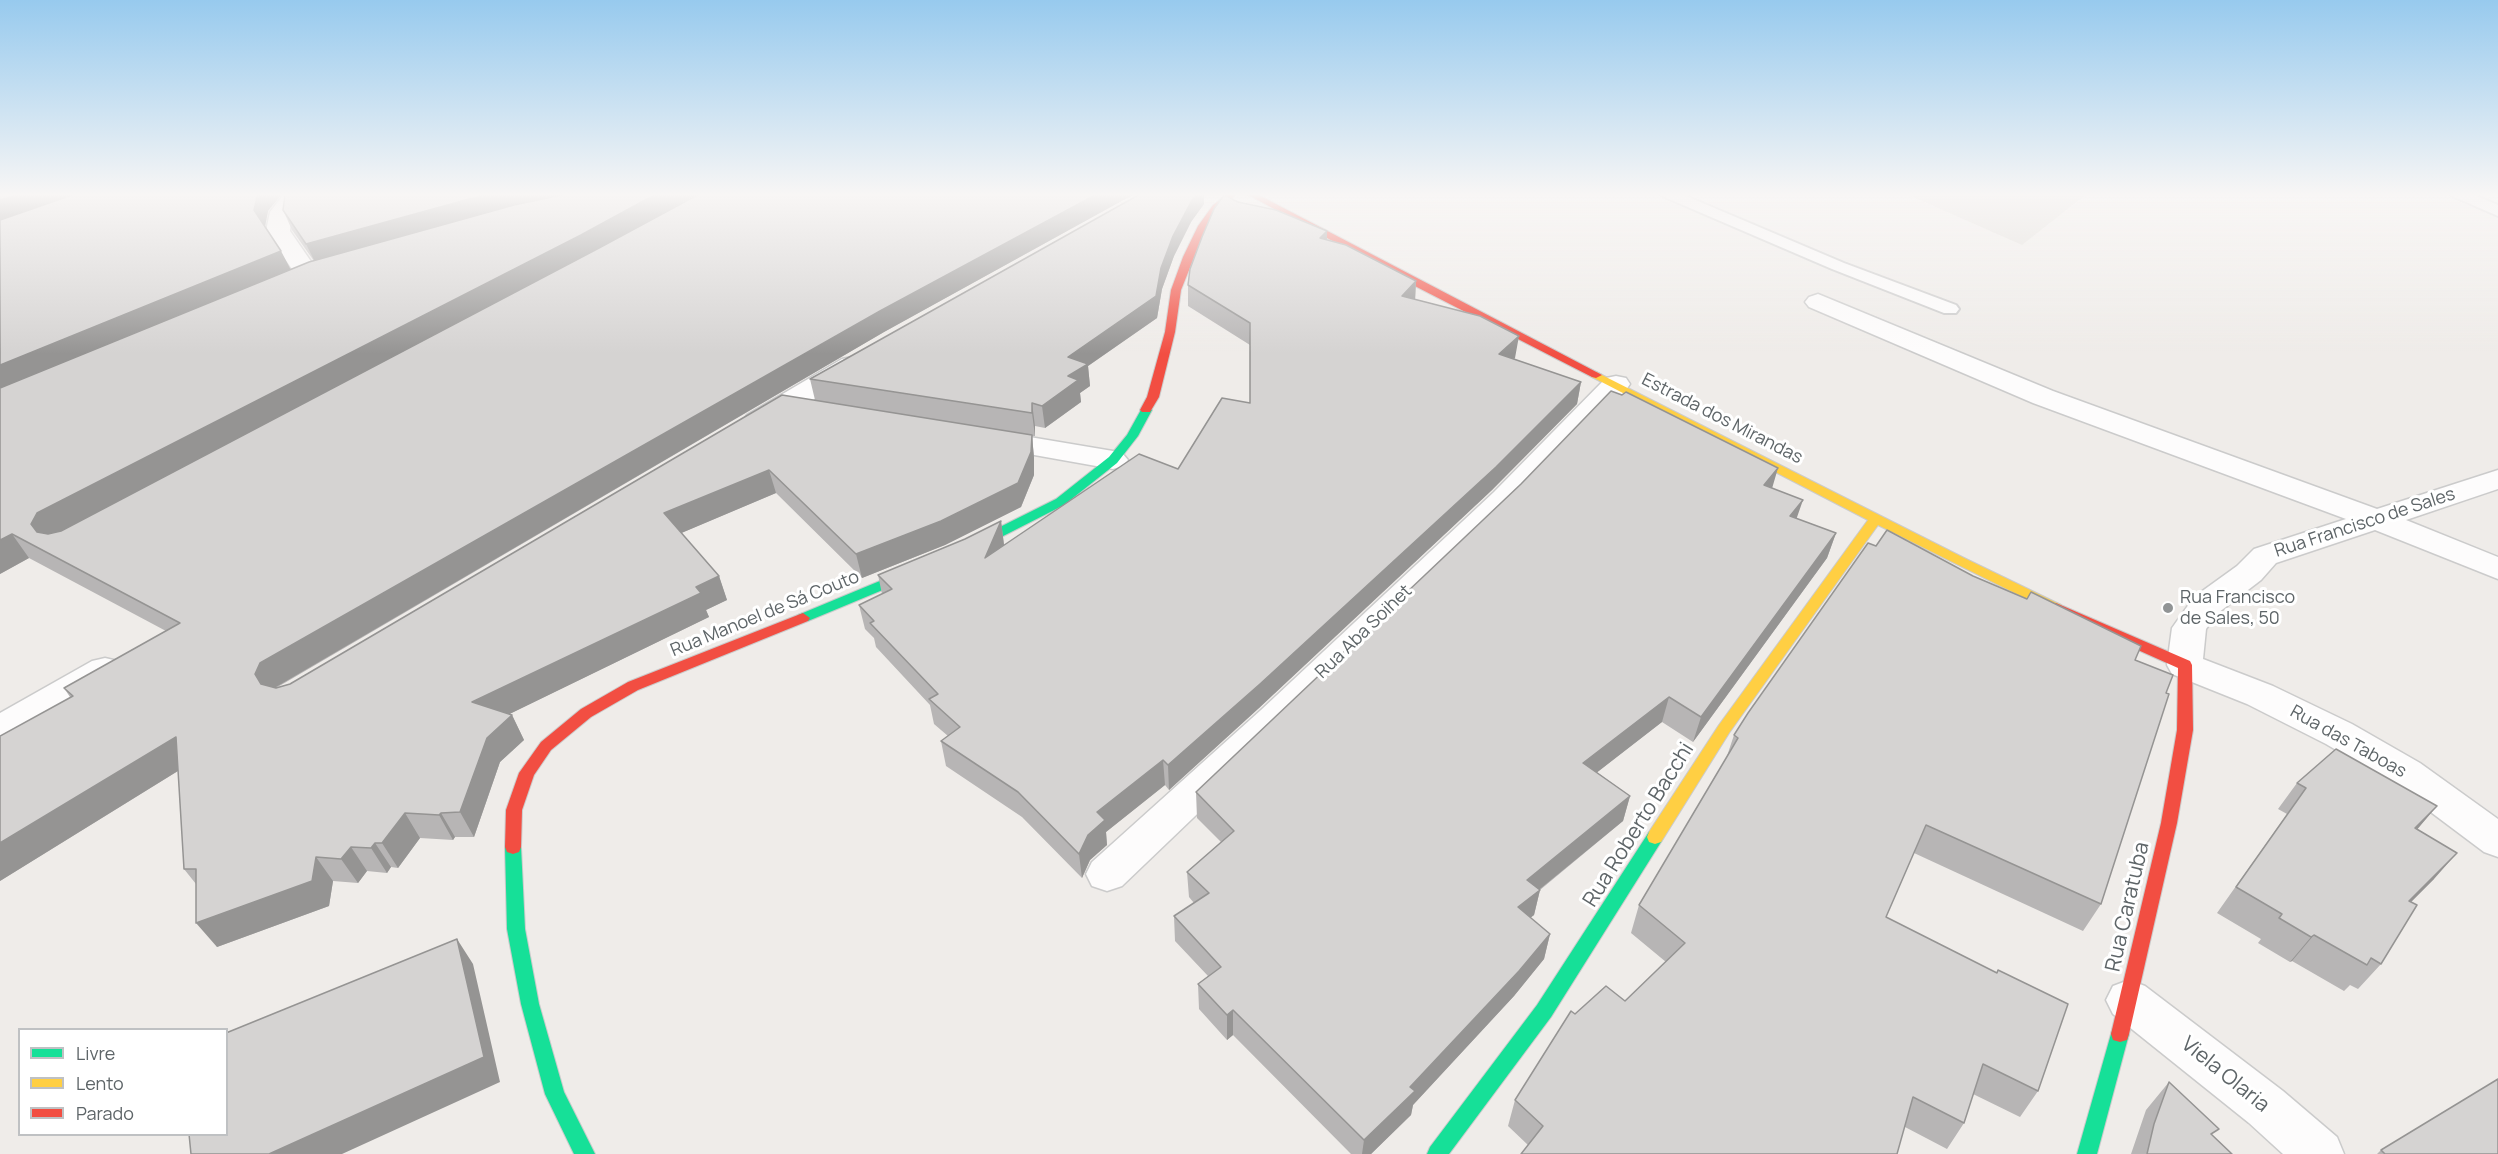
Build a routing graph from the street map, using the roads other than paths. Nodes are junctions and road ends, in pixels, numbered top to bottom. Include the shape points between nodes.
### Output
1 (289, 247) edge
2 (1193, 247) edge
3 (1349, 247) edge
4 (1793, 247) edge
5 (309, 277) edge
6 (1818, 302) dead end
7 (1950, 309) dead end
8 (874, 352) edge
9 (1616, 384) junction
10 (782, 406) junction
11 (827, 413) edge
12 (964, 435) edge
13 (731, 436) edge
14 (1113, 460) junction
15 (2498, 479) edge
16 (1876, 518) junction
17 (2376, 519) junction
18 (2498, 569) edge
19 (137, 652) edge
20 (2185, 664) junction
21 (0, 730) edge
22 (2498, 841) edge
23 (1107, 874) dead end
24 (2128, 999) junction
25 (585, 1154) edge
26 (1437, 1154) edge
27 (2087, 1154) edge
28 (2319, 1154) edge

1 - 5 street
2 - 14 street, Rua Manoel de Sá Couto via 1176,290 1153,397 1132,436
3 - 9 street, Estrada dos Mirandas
4 - 7 lane
6 - 17 street via 2043,397
8 - 10 street
9 - 16 street, Estrada dos Mirandas
9 - 23 street, Rua Aba Soihet via 1505,499
10 - 11 street
10 - 13 street
12 - 14 street
14 - 25 street, Rua Manoel de Sá Couto via 1060,502 1026,521 830,608 633,686 586,713 546,746 527,773 514,810 516,929 530,1004 555,1094
15 - 17 street, Rua Francisco de Sales
16 - 20 street, Estrada dos Mirandas via 2043,602
16 - 26 street, Rua Roberto Bacchi via 1724,729 1544,1011
17 - 18 street
17 - 20 street, Rua Francisco de Sales via 2265,556 2206,605 2189,628
19 - 21 street
20 - 22 street, Rua das Taboas via 2339,734 2406,773
20 - 24 street, Rua Caratuba via 2185,730 2169,823
24 - 27 street, Rua Caratuba
24 - 28 street, Viela Olaria

